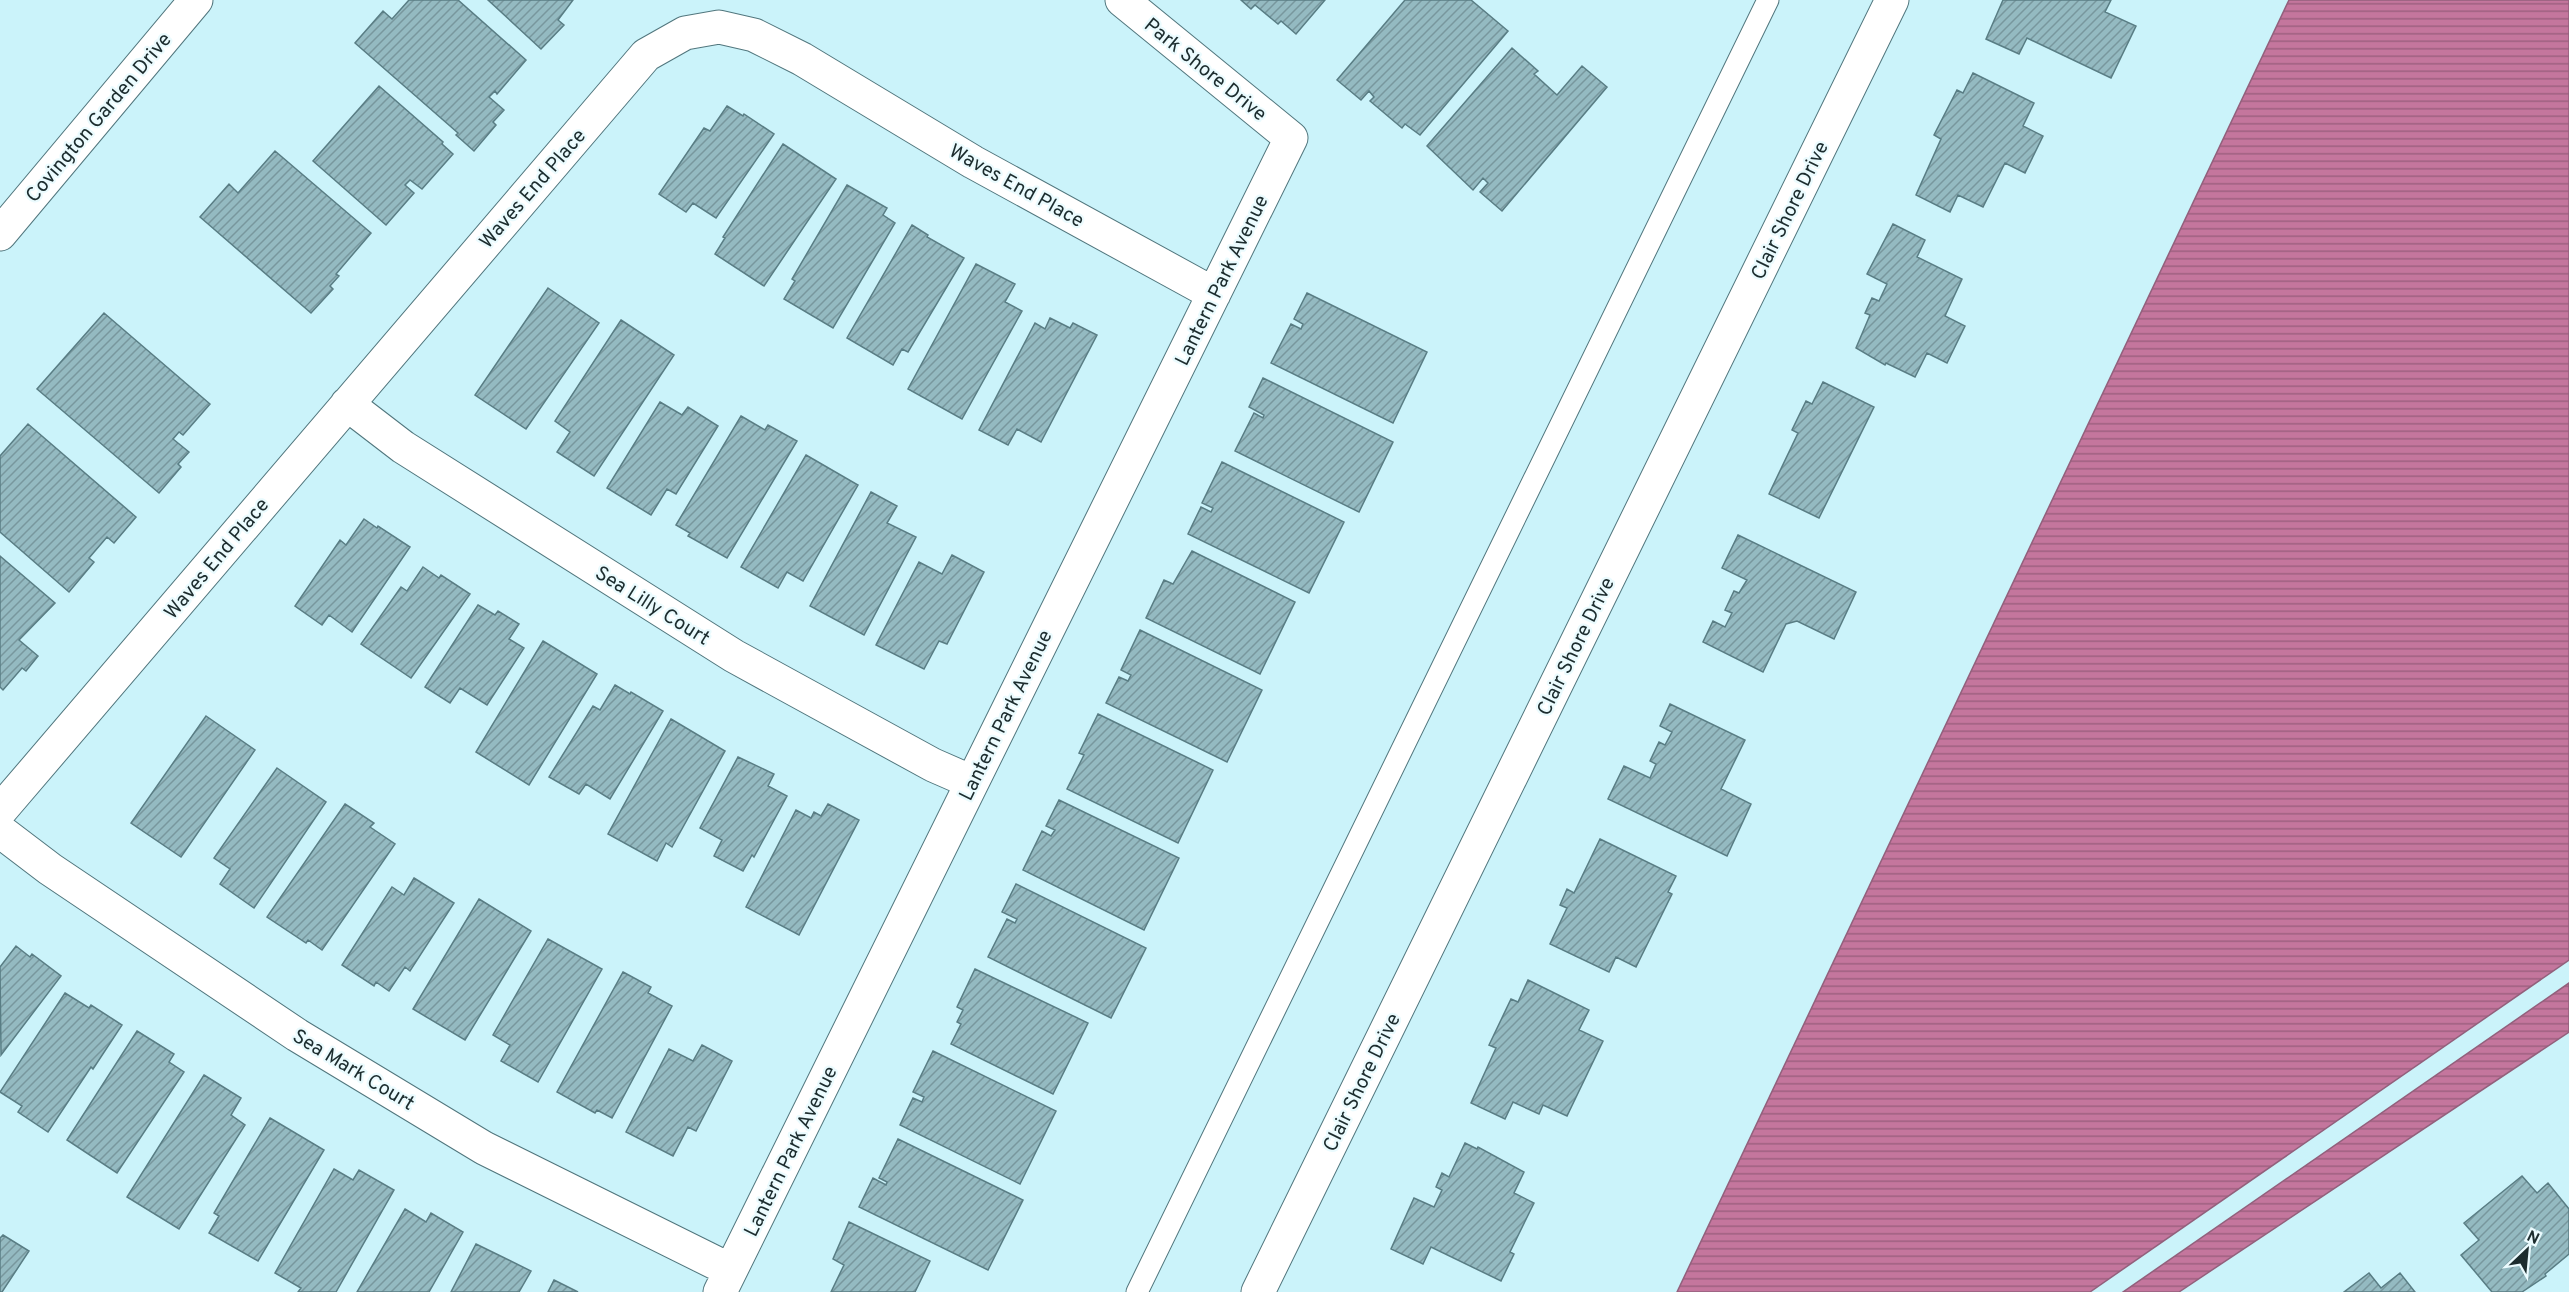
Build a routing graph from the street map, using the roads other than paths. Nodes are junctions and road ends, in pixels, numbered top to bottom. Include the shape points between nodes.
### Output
1 (196, 0) edge
2 (1122, 0) edge
3 (1768, 0) edge
4 (1892, 0) edge
5 (1291, 138) joint
6 (0, 234) edge
7 (1214, 294) junction
8 (347, 404) junction
9 (972, 782) junction
10 (0, 811) edge
11 (0, 831) edge
12 (725, 1281) edge
13 (1137, 1292) edge
14 (1258, 1292) edge

1 - 6 street, Covington Garden Drive
2 - 5 street, Park Shore Drive
3 - 13 lane
4 - 14 street, Clair Shore Drive
5 - 7 street, Lantern Park Avenue
7 - 8 street, Waves End Place via 973,162 801,59 754,35 719,27 685,33 646,55
7 - 9 street, Lantern Park Avenue
8 - 9 street, Sea Lilly Court via 403,447 734,656 933,765
8 - 10 street, Waves End Place
9 - 12 street, Lantern Park Avenue
11 - 12 street, Sea Mark Court via 50,869 297,1035 474,1142

